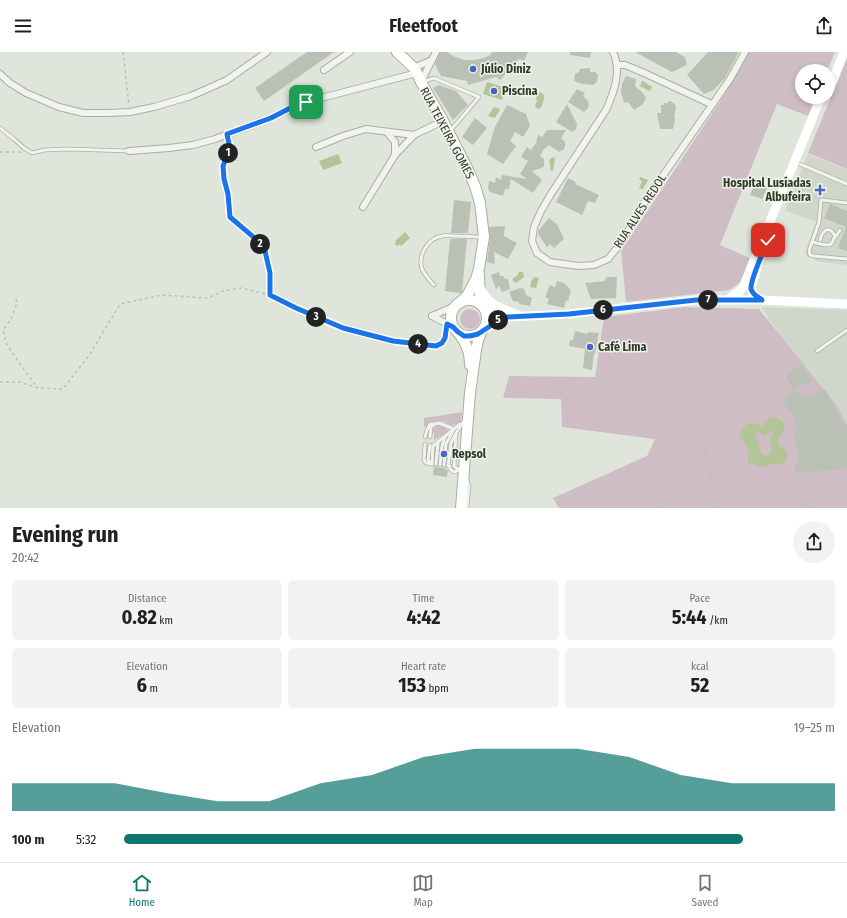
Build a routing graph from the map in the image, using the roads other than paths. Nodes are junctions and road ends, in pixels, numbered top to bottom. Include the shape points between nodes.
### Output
1 (267, 52) edge
2 (350, 52) edge
3 (397, 52) edge
4 (436, 52) edge
5 (613, 52) edge
6 (745, 52) edge
7 (840, 52) edge
8 (844, 52) edge
9 (432, 60) junction
10 (835, 64) edge
11 (617, 65) junction
12 (324, 70) dead end
13 (0, 74) edge
14 (417, 74) junction
15 (835, 75) edge
16 (711, 104) junction
17 (818, 104) edge
18 (823, 104) edge
19 (443, 122) junction
20 (0, 128) edge
21 (387, 132) junction
22 (449, 133) junction
23 (414, 135) junction
24 (316, 147) dead end
25 (129, 151) joint
26 (395, 155) junction
27 (800, 164) junction
28 (847, 184) edge
29 (847, 203) edge
30 (363, 207) dead end
31 (840, 230) dead end
32 (484, 237) junction
33 (835, 238) junction
34 (820, 240) dead end
35 (812, 242) junction
36 (847, 259) edge
37 (479, 269) junction
38 (434, 284) dead end
39 (479, 286) junction
40 (727, 300) junction
41 (762, 300) junction
42 (847, 304) edge
43 (457, 305) junction
44 (482, 306) junction
45 (521, 316) junction
46 (452, 328) junction
47 (482, 331) junction
48 (846, 332) edge
49 (817, 351) dead end
50 (470, 393) junction
51 (466, 418) junction
52 (434, 424) junction
53 (454, 429) junction
54 (456, 434) junction
55 (426, 437) dead end
56 (444, 437) junction
57 (430, 438) dead end
58 (425, 444) dead end
59 (430, 445) dead end
60 (436, 464) junction
61 (455, 468) junction
62 (459, 508) edge
63 (468, 508) edge

1 - 13 street via 227,80 207,89 154,108 130,112 83,113 59,107 26,93
2 - 12 street
3 - 14 main road, RUA TEIXEIRA GOMES
4 - 9 street
5 - 11 street, RUA ALVES REDOL
6 - 16 street, RUA ALVES REDOL via 730,79
7 - 10 main road
8 - 15 main road
9 - 14 street
9 - 14 street
11 - 16 street via 625,64
11 - 16 street, RUA ALVES REDOL via 615,86 606,110 551,194 534,227 532,241 537,253 550,262 578,266 594,265 608,258 621,243 646,200
14 - 19 main road, RUA TEIXEIRA GOMES
14 - 22 lane via 434,78 479,97
14 - 25 street via 306,102 271,118 193,145
17 - 40 main road via 744,285
18 - 27 main road
19 - 22 main road, RUA TEIXEIRA GOMES
19 - 23 street
20 - 25 lane via 32,153 68,149
21 - 23 street
21 - 24 street via 366,129
21 - 26 street via 395,142
22 - 32 main road, RUA TEIXEIRA GOMES via 475,186
23 - 26 street
26 - 30 street
27 - 28 lane
27 - 41 main road via 753,278 751,289
29 - 35 lane via 821,200 819,222
31 - 33 lane
32 - 37 main road, RUA TEIXEIRA GOMES
32 - 38 lane via 443,235 435,238 425,248 421,264 426,276
33 - 34 lane via 831,230 826,230
33 - 35 lane via 828,245
35 - 36 lane via 808,251 810,255
37 - 39 main road, RUA TEIXEIRA GOMES
37 - 43 main road, RUA TEIXEIRA GOMES via 467,296
39 - 44 main road, RUA TEIXEIRA GOMES
39 - 45 main road via 492,304
40 - 41 main road
40 - 45 main road via 696,300 569,314
41 - 42 main road
43 - 44 main road via 470,300
43 - 46 main road via 452,314
43 - 46 street via 432,316
44 - 45 main road via 508,315
44 - 47 main road via 487,322
45 - 47 main road via 507,317
46 - 47 main road via 464,336
46 - 50 main road via 466,344
47 - 50 main road via 476,350
48 - 49 lane
50 - 51 main road
51 - 53 lane
51 - 54 lane
51 - 61 main road
52 - 53 lane via 439,423
52 - 55 lane via 430,424
52 - 57 lane
53 - 56 lane
53 - 61 lane via 446,444
54 - 61 lane
54 - 61 lane via 451,443
56 - 60 lane
56 - 60 lane via 438,443
58 - 60 lane via 424,460 426,463
59 - 60 lane via 428,460
60 - 61 lane
61 - 62 main road via 462,496
61 - 63 lane via 468,486

